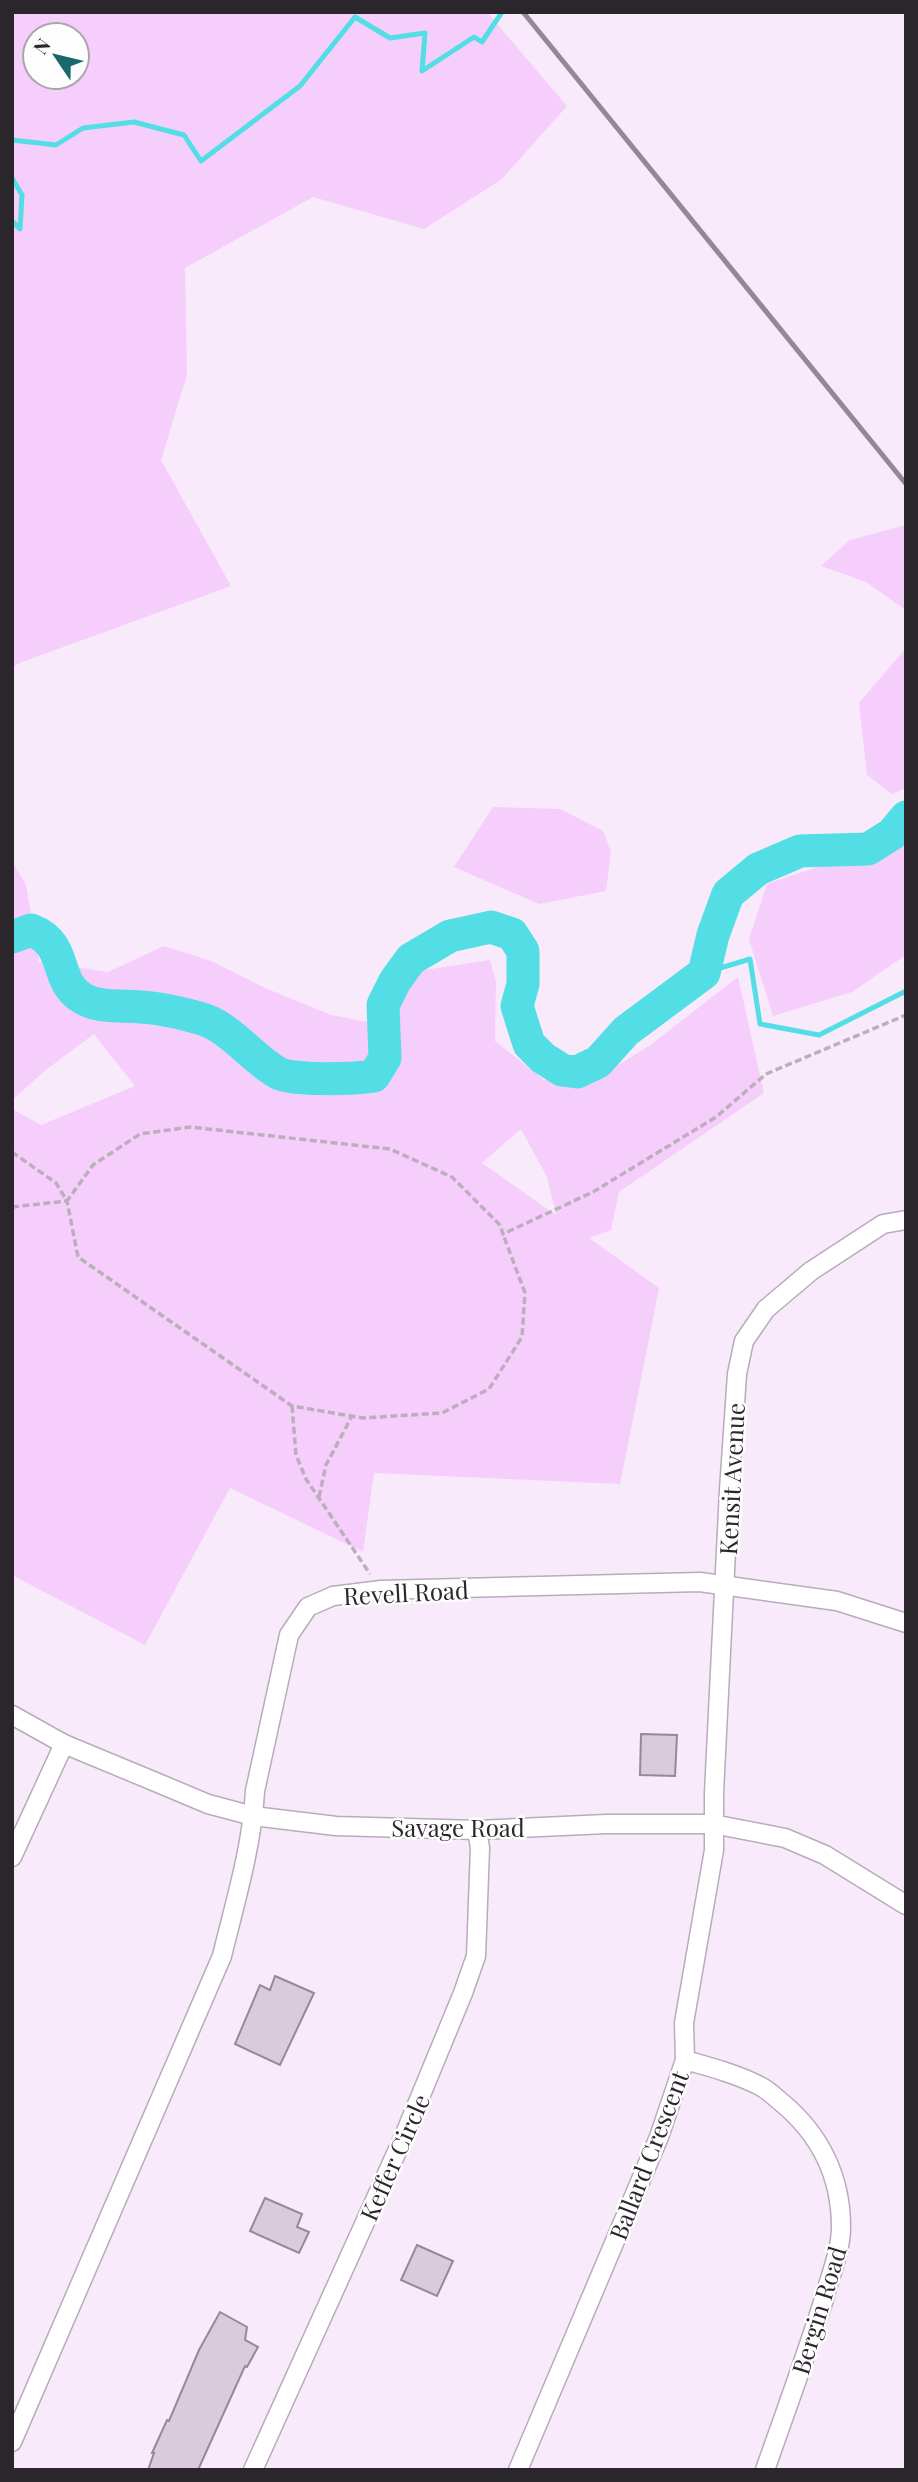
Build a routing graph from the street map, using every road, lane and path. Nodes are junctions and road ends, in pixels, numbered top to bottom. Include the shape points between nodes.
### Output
1 (906, 1015) edge
2 (12, 1152) edge
3 (67, 1201) junction
4 (12, 1207) edge
5 (906, 1220) edge
6 (503, 1234) junction
7 (292, 1406) junction
8 (352, 1416) junction
9 (319, 1497) junction
10 (726, 1586) junction
11 (381, 1590) junction
12 (906, 1623) edge
13 (12, 1715) edge
14 (64, 1744) junction
15 (253, 1816) junction
16 (713, 1824) junction
17 (477, 1830) junction
18 (12, 1857) edge
19 (906, 1905) edge
20 (685, 2060) junction
21 (12, 2442) edge
22 (253, 2470) edge
23 (518, 2470) edge
24 (765, 2470) edge

1 - 6 path via 766,1074 716,1117 593,1192
2 - 3 path via 56,1183
3 - 4 path
3 - 6 path via 93,1165 140,1134 190,1127 390,1149 452,1177 500,1225
3 - 7 path via 78,1257
5 - 10 street, Kensit Avenue via 883,1224 811,1271 766,1309 744,1341 737,1374
6 - 8 path via 525,1293 522,1337 489,1389 442,1413
7 - 8 path
7 - 9 path via 296,1455
8 - 9 path via 326,1465
9 - 11 path
10 - 11 street, Revell Road via 700,1582
10 - 12 street, Revell Road via 837,1601
10 - 16 street, Kensit Avenue
11 - 15 street, Revell Road via 334,1596 308,1607 289,1635
13 - 14 street, Savage Road
14 - 15 street, Savage Road via 208,1804
14 - 18 street
15 - 17 street, Savage Road via 336,1826
15 - 21 street via 222,1956
16 - 17 street, Savage Road
16 - 19 street, Savage Road via 795,1842 825,1855
16 - 20 street, Ballard Crescent via 714,1850 684,2023
17 - 22 street, Keffer Circle via 476,1956 404,2136
20 - 23 street, Ballard Crescent via 659,2137
20 - 24 street, Bergin Road via 762,2087 792,2111 815,2136 830,2163 837,2191 841,2228 835,2261

